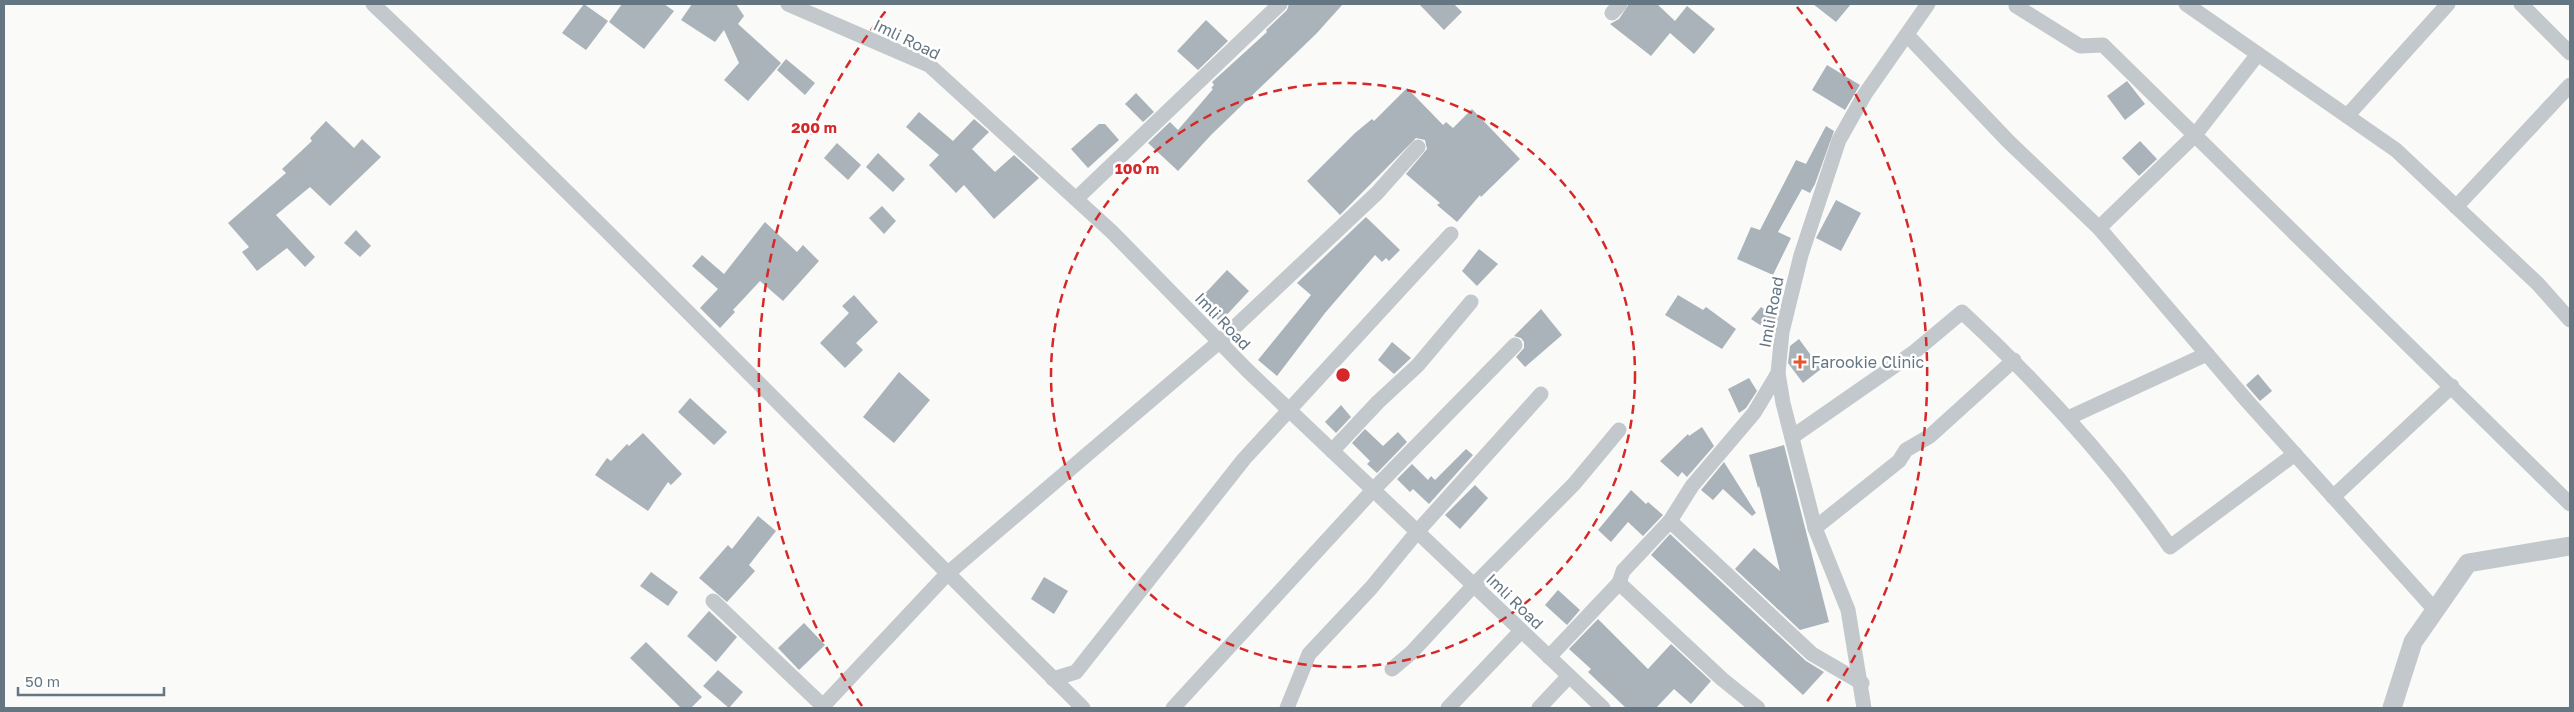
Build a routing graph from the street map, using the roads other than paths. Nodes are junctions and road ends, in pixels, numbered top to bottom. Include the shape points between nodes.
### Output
1 (373, 4) edge
2 (788, 4) edge
3 (1280, 4) edge
4 (1928, 4) edge
5 (2018, 4) edge
6 (2186, 4) edge
7 (2448, 4) edge
8 (2521, 4) edge
9 (1908, 36) junction
10 (2570, 53) edge
11 (2258, 54) junction
12 (2570, 85) edge
13 (2347, 116) junction
14 (2195, 135) junction
15 (1418, 147) dead end
16 (1076, 200) junction
17 (2456, 207) junction
18 (2099, 228) junction
19 (1451, 234) dead end
20 (1471, 302) dead end
21 (2570, 320) edge
22 (1219, 342) junction
23 (1515, 345) dead end
24 (2207, 354) junction
25 (2014, 360) junction
26 (1778, 373) junction
27 (2452, 386) junction
28 (1542, 394) dead end
29 (1288, 410) junction
30 (2068, 418) junction
31 (1619, 430) dead end
32 (1792, 437) junction
33 (1332, 451) junction
34 (2295, 454) junction
35 (1373, 490) junction
36 (2334, 497) junction
37 (2570, 504) edge
38 (1670, 521) junction
39 (1816, 528) junction
40 (1417, 532) junction
41 (2570, 546) edge
42 (947, 574) junction
43 (1619, 582) junction
44 (1474, 585) junction
45 (713, 601) dead end
46 (2435, 610) junction
47 (1521, 631) junction
48 (1549, 657) junction
49 (1392, 668) dead end
50 (1569, 676) junction
51 (1053, 678) junction
52 (1862, 683) junction
53 (823, 708) edge
54 (1083, 708) edge
55 (1173, 708) edge
56 (1287, 708) edge
57 (1448, 708) edge
58 (1539, 708) edge
59 (1603, 708) edge
60 (1758, 708) edge
61 (1864, 708) edge
62 (2392, 708) edge

1 - 42 street via 494,119
2 - 16 street, Imli Road via 930,65
3 - 16 street
4 - 9 street, Imli Road
5 - 14 street via 2016,6 2080,46 2103,45
6 - 11 street
7 - 13 street
8 - 10 street
9 - 18 street via 2008,141
9 - 26 street, Imli Road via 1865,94 1839,140 1801,255 1782,332
11 - 13 street
11 - 14 street
12 - 17 street
13 - 17 street via 2396,150
14 - 18 street
14 - 27 street
15 - 22 street via 1377,192
16 - 22 street, Imli Road via 1112,232
17 - 21 street via 2538,284
18 - 24 street
19 - 29 street
20 - 33 street via 1418,365
22 - 29 street, Imli Road
22 - 42 street
23 - 35 street
24 - 30 street
24 - 34 street
25 - 30 street
25 - 32 street via 1962,312 1913,353
25 - 39 street via 1930,436 1906,450 1899,461
26 - 32 street, Imli Road
26 - 38 street via 1754,413 1692,486
27 - 36 street
27 - 37 street
28 - 40 street
29 - 33 street, Imli Road
29 - 51 street via 1244,459 1076,672
30 - 34 street via 2170,547
31 - 44 street via 1574,484
32 - 39 street, Imli Road
33 - 35 street, Imli Road
34 - 36 street
35 - 40 street, Imli Road
35 - 55 street
36 - 46 street
38 - 43 street via 1622,571
38 - 52 street via 1812,654
39 - 52 street, Imli Road via 1848,610
40 - 44 street, Imli Road
40 - 56 street via 1371,588 1309,654
41 - 46 street via 2468,563
42 - 51 street
42 - 53 street
43 - 48 street
43 - 60 street via 1722,680
44 - 47 street, Imli Road
44 - 49 street via 1411,653
45 - 53 street
46 - 62 street via 2413,642
47 - 48 street, Imli Road
47 - 57 street
48 - 50 street, Imli Road
50 - 58 street
50 - 59 street, Imli Road
51 - 54 street
52 - 61 street, Imli Road

